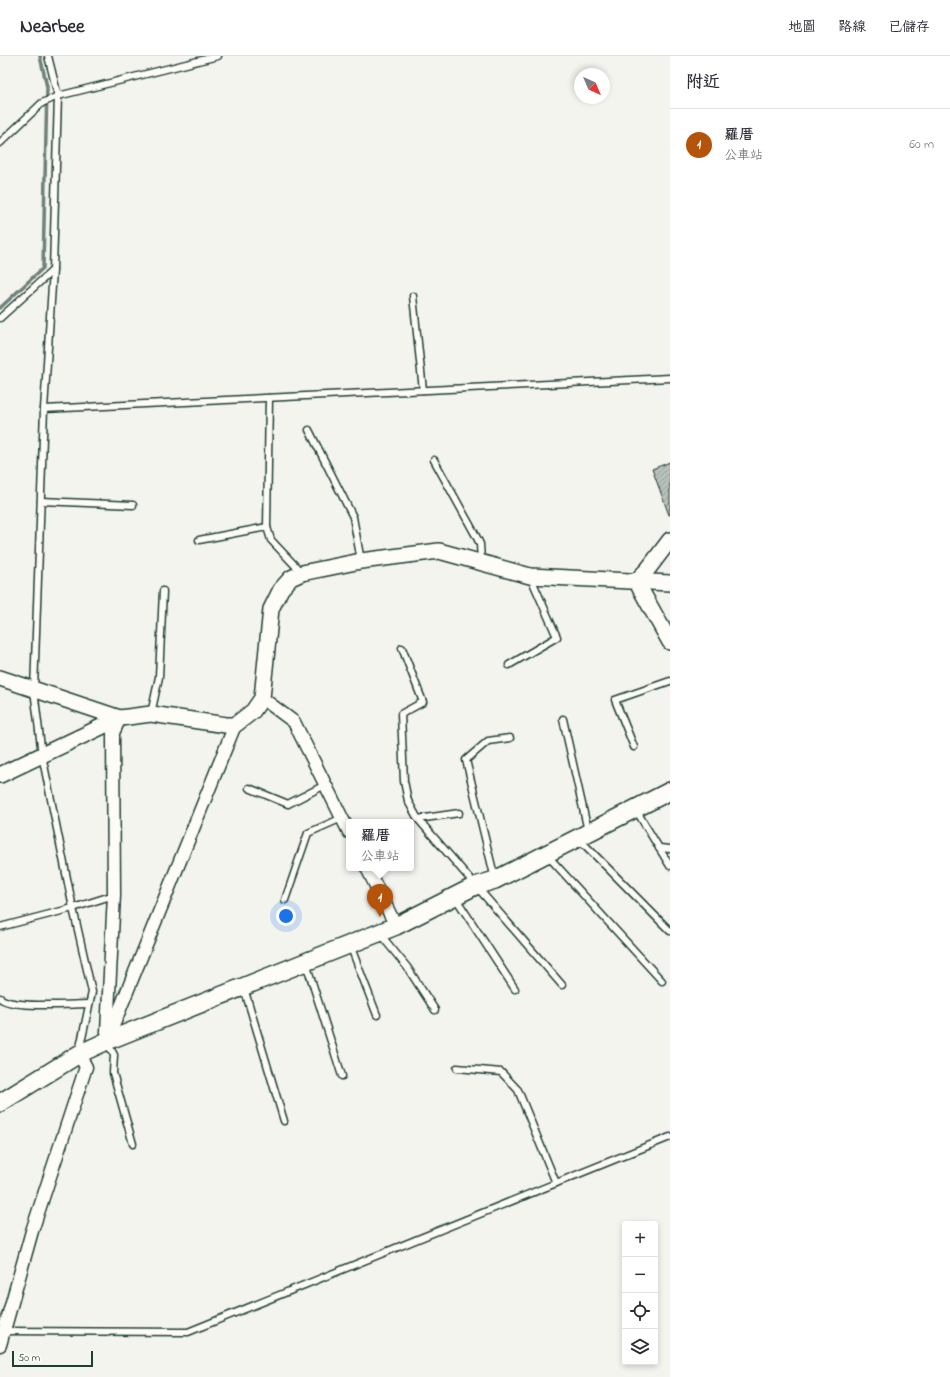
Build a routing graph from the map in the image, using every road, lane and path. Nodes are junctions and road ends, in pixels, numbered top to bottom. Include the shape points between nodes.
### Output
1 (48, 56) edge
2 (218, 56) edge
3 (58, 96) junction
4 (0, 143) edge
5 (53, 270) junction
6 (413, 296) dead end
7 (0, 318) edge
8 (670, 378) edge
9 (423, 390) junction
10 (268, 398) junction
11 (44, 409) junction
12 (309, 430) dead end
13 (434, 460) dead end
14 (41, 501) junction
15 (133, 505) dead end
16 (266, 527) junction
17 (199, 540) dead end
18 (670, 540) edge
19 (361, 561) junction
20 (481, 562) junction
21 (302, 573) junction
22 (530, 576) junction
23 (636, 581) junction
24 (670, 583) edge
25 (163, 591) dead end
26 (670, 642) edge
27 (402, 648) dead end
28 (509, 665) dead end
29 (0, 678) edge
30 (670, 681) edge
31 (34, 690) junction
32 (262, 698) junction
33 (151, 714) junction
34 (120, 718) junction
35 (562, 719) dead end
36 (235, 725) junction
37 (510, 738) dead end
38 (634, 747) dead end
39 (42, 755) junction
40 (0, 775) edge
41 (325, 785) junction
42 (249, 788) dead end
43 (670, 791) edge
44 (635, 809) junction
45 (459, 813) dead end
46 (342, 818) junction
47 (418, 819) junction
48 (346, 826) edge
49 (583, 835) junction
50 (659, 848) junction
51 (670, 849) edge
52 (546, 854) junction
53 (670, 866) edge
54 (368, 871) edge
55 (495, 880) junction
56 (475, 886) junction
57 (114, 895) junction
58 (455, 896) junction
59 (285, 900) dead end
60 (73, 908) junction
61 (396, 926) junction
62 (0, 927) edge
63 (670, 931) edge
64 (380, 932) junction
65 (349, 944) junction
66 (306, 962) junction
67 (662, 981) dead end
68 (562, 985) dead end
69 (244, 986) junction
70 (515, 989) dead end
71 (0, 998) edge
72 (89, 1004) junction
73 (435, 1010) dead end
74 (377, 1014) dead end
75 (107, 1041) junction
76 (79, 1054) junction
77 (457, 1068) dead end
78 (342, 1076) dead end
79 (0, 1103) edge
80 (284, 1121) dead end
81 (670, 1137) edge
82 (133, 1144) dead end
83 (556, 1183) junction
84 (4, 1331) junction
85 (0, 1345) edge

1 - 3 lane
2 - 3 lane
3 - 4 lane via 42,103
3 - 5 lane
5 - 7 lane
5 - 11 lane
6 - 9 lane
8 - 9 lane
9 - 10 lane
10 - 11 lane
10 - 16 lane
11 - 14 lane
12 - 19 lane via 353,517
13 - 20 lane via 480,544
14 - 15 lane
14 - 31 lane
16 - 17 lane
16 - 21 lane via 271,540
18 - 23 street
19 - 20 street via 439,551
19 - 21 street
20 - 22 street
21 - 32 street via 290,578 271,609
22 - 23 street
22 - 28 lane via 557,637
23 - 24 street
23 - 26 street
25 - 33 lane via 159,677
27 - 47 lane via 423,702 401,714 404,781 408,801
29 - 31 street
30 - 38 lane via 615,700
31 - 34 street
31 - 39 lane
32 - 36 street via 253,711
32 - 41 street via 294,722
33 - 34 street
33 - 36 street
34 - 39 street
34 - 57 street via 113,733
35 - 49 lane
36 - 75 street
37 - 55 lane via 488,741 466,760
39 - 40 street
39 - 60 lane
41 - 42 lane via 288,804
41 - 46 street
43 - 44 main road
44 - 49 main road
44 - 50 lane
45 - 47 lane
46 - 48 street
46 - 59 lane via 308,833
47 - 56 lane
49 - 52 main road
49 - 63 lane
50 - 51 lane
50 - 53 lane
52 - 55 main road
52 - 67 lane
54 - 61 street
55 - 56 main road
56 - 58 main road
56 - 68 lane
57 - 60 lane
57 - 75 street
58 - 61 main road
58 - 70 lane
60 - 62 lane
60 - 72 lane via 92,992
61 - 64 main road
64 - 65 main road
64 - 73 lane
65 - 66 main road
65 - 74 lane
66 - 69 main road
66 - 78 lane
69 - 75 main road
69 - 80 lane
71 - 72 lane via 3,1001 27,1005
72 - 76 lane
75 - 76 main road
75 - 82 lane via 114,1055 112,1073
76 - 79 main road
76 - 84 street via 86,1067 32,1231
77 - 83 lane via 501,1072 518,1090
81 - 83 lane
83 - 84 lane via 188,1332
84 - 85 street

